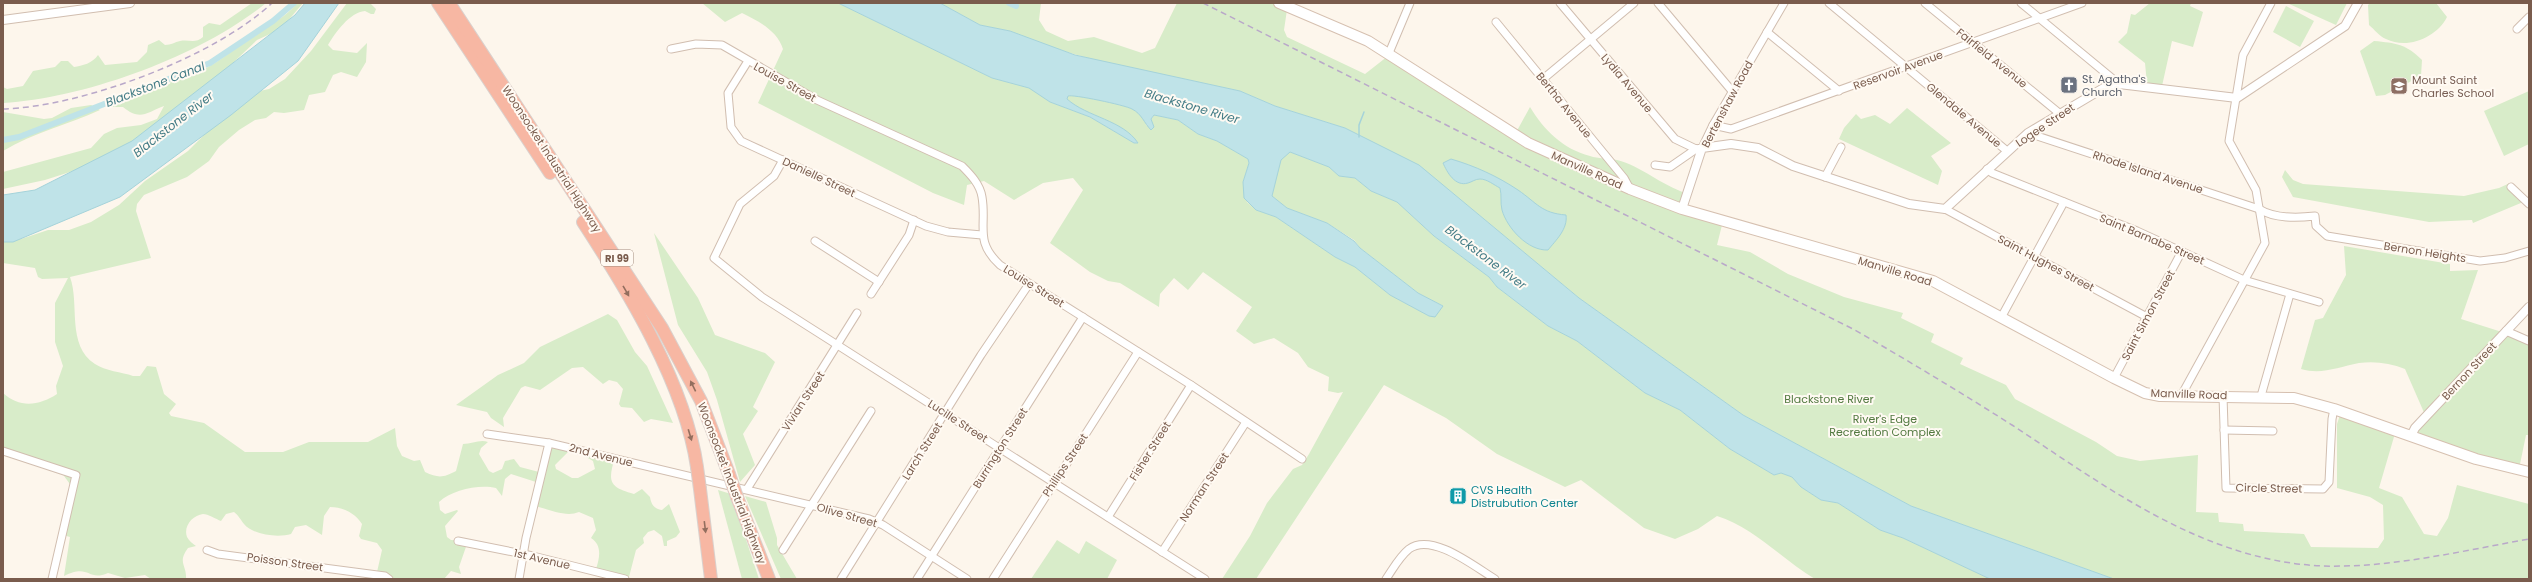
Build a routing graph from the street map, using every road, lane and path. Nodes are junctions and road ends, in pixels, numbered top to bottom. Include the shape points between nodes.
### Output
1 (130, 3) edge
2 (438, 3) edge
3 (449, 3) edge
4 (1279, 3) edge
5 (1410, 3) edge
6 (1560, 3) edge
7 (1634, 3) edge
8 (1658, 3) edge
9 (1784, 3) edge
10 (1829, 3) edge
11 (1925, 3) edge
12 (2021, 3) edge
13 (2082, 3) edge
14 (2271, 3) edge
15 (2358, 3) edge
16 (73, 7) edge
17 (2529, 17) edge
18 (2039, 18) junction
19 (3, 20) edge
20 (1496, 22) dead end
21 (2517, 30) dead end
22 (1767, 32) junction
23 (1590, 39) junction
24 (1974, 43) junction
25 (671, 49) dead end
26 (1389, 53) junction
27 (479, 57) junction
28 (748, 61) junction
29 (1907, 66) junction
30 (1543, 78) junction
31 (2119, 84) junction
32 (1732, 91) junction
33 (1839, 91) junction
34 (2237, 98) junction
35 (2059, 113) junction
36 (1713, 125) junction
37 (2028, 133) junction
38 (1841, 147) dead end
39 (1699, 149) junction
40 (2007, 151) junction
41 (783, 160) junction
42 (1655, 165) dead end
43 (1988, 169) junction
44 (1825, 177) junction
45 (2511, 187) dead end
46 (1630, 189) junction
47 (2064, 202) junction
48 (2529, 204) edge
49 (1682, 209) junction
50 (1946, 209) junction
51 (2259, 209) junction
52 (914, 220) junction
53 (2321, 232) joint
54 (982, 235) junction
55 (815, 240) dead end
56 (2529, 250) edge
57 (2182, 251) junction
58 (2034, 257) junction
59 (2244, 280) junction
60 (879, 282) junction
61 (1029, 284) junction
62 (871, 294) dead end
63 (2290, 294) junction
64 (2319, 302) dead end
65 (2529, 307) edge
66 (857, 313) dead end
67 (2002, 316) junction
68 (1083, 317) junction
69 (2147, 317) junction
70 (2506, 331) junction
71 (2529, 341) edge
72 (838, 345) junction
73 (1138, 352) junction
74 (2114, 378) junction
75 (1191, 386) junction
76 (2181, 396) junction
77 (2223, 396) junction
78 (2261, 396) junction
79 (2334, 410) junction
80 (871, 411) dead end
81 (947, 413) junction
82 (1246, 422) junction
83 (2224, 430) junction
84 (2273, 431) dead end
85 (487, 434) dead end
86 (2411, 436) junction
87 (550, 443) junction
88 (1000, 448) junction
89 (3, 450) edge
90 (1302, 459) dead end
91 (2529, 472) edge
92 (714, 482) joint
93 (1054, 482) junction
94 (742, 493) junction
95 (813, 505) junction
96 (1108, 517) junction
97 (877, 522) junction
98 (458, 540) dead end
99 (207, 550) dead end
100 (783, 550) dead end
101 (1162, 552) junction
102 (522, 554) junction
103 (931, 556) junction
104 (388, 578) edge
105 (52, 579) edge
106 (519, 579) edge
107 (625, 579) edge
108 (711, 579) edge
109 (769, 579) edge
110 (841, 579) edge
111 (917, 579) edge
112 (967, 579) edge
113 (993, 579) edge
114 (1205, 579) edge
115 (1386, 579) edge
116 (1495, 579) edge

1 - 16 street
2 - 27 highway, Woonsocket Industrial Highway / RI 99
3 - 27 highway, Woonsocket Industrial Highway / RI 99
4 - 26 main road, Manville Road via 1368,41
5 - 26 street
6 - 23 street, Lydia Avenue
7 - 23 street
8 - 32 street
9 - 22 street, Bertenshaw Road
10 - 29 street, Glendale Avenue
11 - 24 street, Fairfield Avenue
12 - 18 street
13 - 18 street, Reservoir Avenue
14 - 34 street via 2243,55
15 - 34 street via 2345,26
16 - 19 street
17 - 21 street
18 - 24 street, Reservoir Avenue
18 - 31 street
20 - 30 street, Bertha Avenue
22 - 32 street, Bertenshaw Road
22 - 33 street
23 - 30 street
23 - 39 street, Lydia Avenue via 1675,139
24 - 29 street, Reservoir Avenue
24 - 35 street, Fairfield Avenue
25 - 28 street, Louise Street via 696,44 716,44
26 - 46 main road, Manville Road via 1528,143
94 -> 27 highway, Woonsocket Industrial Highway / RI 99, bridge via 729,474 701,401 662,328
27 -> 108 highway, Woonsocket Industrial Highway / RI 99, bridge via 637,310 678,402 691,439 697,467
28 - 41 street, Danielle Street via 728,93 731,127 742,141
28 - 54 street, Louise Street via 816,100 962,166 973,177 982,196
29 - 33 street, Reservoir Avenue
29 - 40 street, Glendale Avenue
30 - 46 street, Bertha Avenue via 1624,178
31 - 34 street, Logee Street
31 - 35 street, Logee Street via 2107,86
32 - 36 street, Bertenshaw Road
33 - 36 street, Reservoir Avenue via 1731,129
34 - 51 street via 2229,141 2256,190
35 - 37 street, Logee Street
36 - 39 street, Bertenshaw Road
37 - 40 street, Logee Street
37 - 51 street, Rhode Island Avenue
38 - 44 street
39 - 42 street via 1670,167
39 - 44 street via 1731,144 1758,148 1793,166
39 - 49 street, Bertenshaw Road
40 - 43 street, Logee Street
41 - 52 street, Danielle Street
41 - 72 street, Lucille Street via 774,176 740,204 714,258 762,297
43 - 47 street, Saint Barnabe Street via 1992,173
43 - 50 street, Logee Street
44 - 50 street via 1908,204
45 - 48 street
46 - 49 main road, Manville Road
47 - 57 street, Saint Barnabe Street
47 - 58 street
49 - 67 main road, Manville Road via 1932,281
50 - 58 street, Saint Hughes Street
51 - 53 street, Rhode Island Avenue via 2266,213 2296,218 2315,216 2316,226
51 - 59 street via 2265,243
52 - 54 street, Danielle Street via 937,230
52 - 60 street via 908,235
53 - 56 street, Bernon Heights via 2327,236 2480,261 2505,258
54 - 61 street, Louise Street via 994,260
55 - 60 street
57 - 59 street, Saint Barnabe Street
57 - 69 street, Saint Simon Street
58 - 67 street
58 - 69 street, Saint Hughes Street
59 - 63 street, Saint Barnabe Street
59 - 76 street
60 - 62 street
61 - 68 street, Louise Street
61 - 81 street, Larch Street via 980,355
63 - 64 street, Saint Barnabe Street
63 - 78 street
65 - 70 street, Bernon Street
66 - 72 street, Vivian Street
67 - 74 main road, Manville Road
68 - 73 street, Louise Street
68 - 88 street, Burrington Street
69 - 74 street, Saint Simon Street
70 - 71 street
70 - 86 street, Bernon Street via 2415,428
72 - 81 street, Lucille Street
72 - 94 street, Vivian Street
73 - 75 street, Louise Street
73 - 93 street, Phillips Street
74 - 76 main road, Manville Road via 2145,393
75 - 82 street, Louise Street
75 - 96 street, Fisher Street
76 - 77 main road, Manville Road
77 - 78 main road, Manville Road
77 - 83 street, Circle Street
78 - 79 main road, Manville Road via 2294,398
79 - 83 street, Circle Street via 2329,482 2323,489 2226,488
79 - 86 main road, Manville Road
80 - 95 street
81 - 88 street, Lucille Street
81 - 97 street, Larch Street
82 - 90 street, Louise Street
82 - 101 street, Norman Street
83 - 84 street
85 - 87 street, 2nd Avenue
86 - 91 main road, Manville Road via 2476,459
87 - 92 street, 2nd Avenue
87 - 102 street via 541,469
88 - 93 street, Lucille Street
88 - 103 street, Burrington Street
89 - 105 street via 76,475
92 - 94 street, Olive Street
93 - 96 street, Lucille Street
93 - 113 street, Phillips Street
94 - 95 street, Olive Street
94 - 109 highway, Woonsocket Industrial Highway / RI 99
95 - 97 street, Olive Street
95 - 100 street
96 - 101 street, Lucille Street
97 - 103 street, Olive Street
97 - 110 street, Larch Street
98 - 102 street, 1st Avenue
99 - 104 street, Poisson Street via 218,554
101 - 114 street, Lucille Street
102 - 106 street
102 - 107 street, 1st Avenue
103 - 111 street, Burrington Street
103 - 112 street, Olive Street
115 - 116 street via 1409,549 1420,544 1428,544 1448,551

